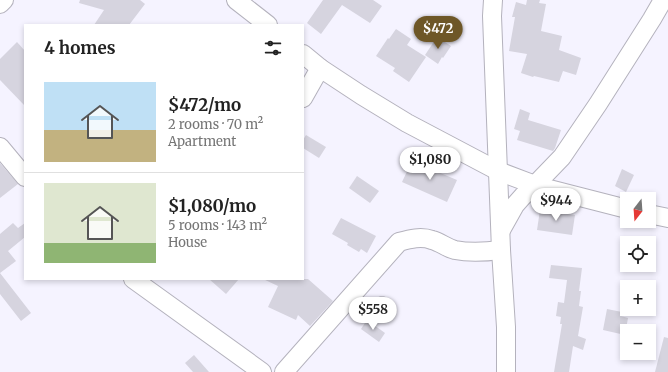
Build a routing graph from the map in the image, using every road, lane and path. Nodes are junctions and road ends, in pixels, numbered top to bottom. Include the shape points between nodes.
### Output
1 (4, 0) edge
2 (236, 0) edge
3 (493, 0) edge
4 (663, 0) edge
5 (0, 4) edge
6 (267, 24) edge
7 (304, 55) edge
8 (320, 68) junction
9 (304, 96) edge
10 (0, 147) edge
11 (498, 171) junction
12 (24, 176) edge
13 (535, 185) junction
14 (620, 207) edge
15 (656, 215) edge
16 (668, 218) edge
17 (500, 230) junction
18 (501, 250) junction
19 (135, 280) edge
20 (262, 372) edge
21 (284, 372) edge
22 (506, 372) edge

1 - 5 street
2 - 6 street
3 - 11 street
4 - 13 street via 562,157
7 - 8 street
8 - 9 street
8 - 11 street via 407,124
10 - 12 street
11 - 13 street
11 - 17 street
13 - 14 street
13 - 17 street via 515,205
15 - 16 street
17 - 18 street
18 - 21 street via 468,252 453,249 431,239 413,238 399,242
18 - 22 street
19 - 20 street

